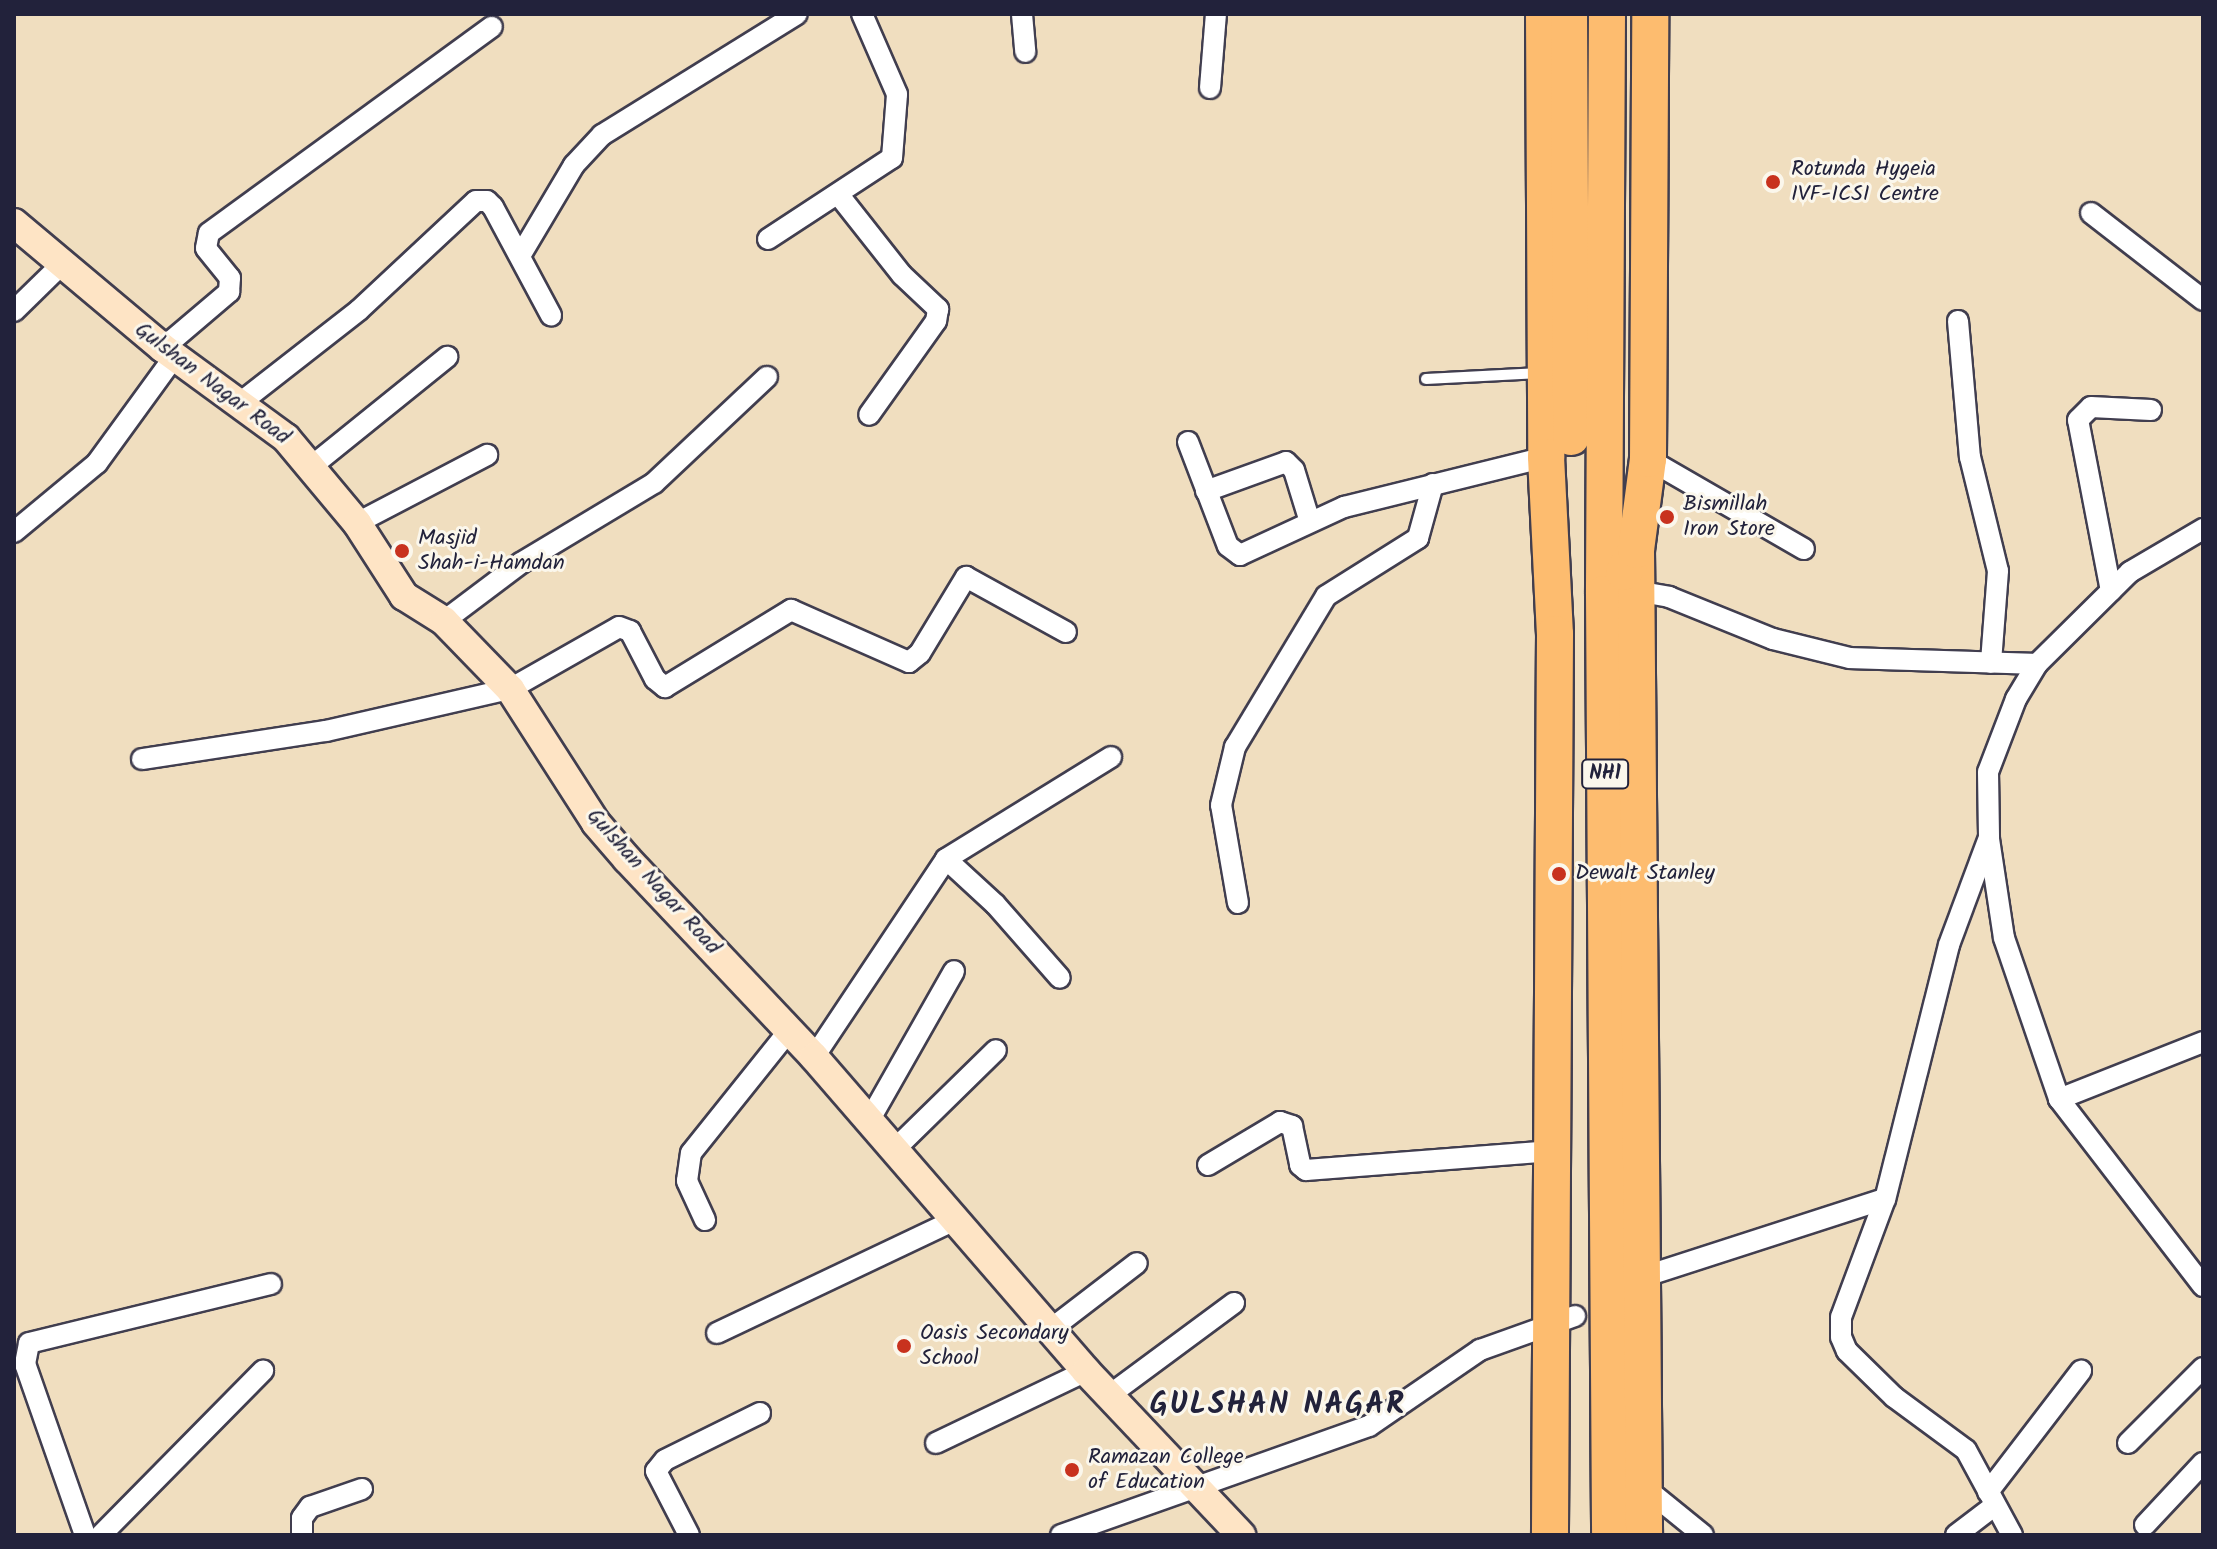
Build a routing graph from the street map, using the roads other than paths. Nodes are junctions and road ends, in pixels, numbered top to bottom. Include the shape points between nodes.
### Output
1 (797, 14) edge
2 (862, 14) edge
3 (1022, 14) edge
4 (1216, 14) edge
5 (1544, 14) edge
6 (1569, 14) edge
7 (1607, 14) edge
8 (1650, 14) edge
9 (492, 27) dead end
10 (1025, 52) dead end
11 (1210, 88) dead end
12 (838, 194) junction
13 (2091, 213) dead end
14 (14, 223) edge
15 (768, 239) dead end
16 (520, 256) junction
17 (61, 265) junction
18 (2203, 300) edge
19 (14, 311) edge
20 (551, 315) dead end
21 (1958, 321) dead end
22 (168, 352) junction
23 (447, 357) dead end
24 (1558, 372) junction
25 (767, 377) dead end
26 (1426, 379) dead end
27 (240, 403) junction
28 (2151, 410) dead end
29 (869, 415) dead end
30 (1188, 442) dead end
31 (487, 455) dead end
32 (1546, 457) junction
33 (1648, 459) junction
34 (312, 466) junction
35 (1433, 484) junction
36 (1206, 491) junction
37 (1310, 522) junction
38 (357, 523) junction
39 (2203, 529) edge
40 (14, 532) edge
41 (1804, 549) dead end
42 (2111, 591) junction
43 (1620, 592) junction
44 (444, 621) junction
45 (1066, 632) dead end
46 (1991, 663) junction
47 (2037, 664) junction
48 (510, 689) junction
49 (1111, 757) dead end
50 (142, 759) dead end
51 (1989, 839) junction
52 (946, 859) junction
53 (1238, 903) dead end
54 (954, 971) dead end
55 (1060, 978) dead end
56 (788, 1032) junction
57 (2203, 1042) edge
58 (996, 1050) dead end
59 (814, 1057) junction
60 (2059, 1099) junction
61 (870, 1119) junction
62 (895, 1149) junction
63 (1552, 1151) junction
64 (1208, 1165) dead end
65 (1885, 1199) junction
66 (705, 1220) dead end
67 (953, 1221) junction
68 (1137, 1263) dead end
69 (1643, 1277) junction
70 (271, 1284) dead end
71 (2203, 1286) edge
72 (1234, 1303) dead end
73 (1564, 1320) junction
74 (1051, 1329) junction
75 (717, 1333) dead end
76 (2203, 1368) edge
77 (263, 1371) dead end
78 (1086, 1371) junction
79 (2081, 1371) dead end
80 (1111, 1394) junction
81 (760, 1413) dead end
82 (936, 1443) dead end
83 (2128, 1443) dead end
84 (2203, 1463) edge
85 (1195, 1484) junction
86 (1644, 1487) junction
87 (362, 1489) dead end
88 (1991, 1499) junction
89 (2145, 1525) dead end
90 (85, 1535) edge
91 (101, 1535) edge
92 (302, 1535) edge
93 (689, 1535) edge
94 (1061, 1535) edge
95 (1241, 1535) edge
96 (1550, 1535) edge
97 (1575, 1535) edge
98 (1610, 1535) edge
99 (1644, 1535) edge
100 (1703, 1535) edge
101 (1956, 1535) edge
102 (2012, 1535) edge

1 - 16 street via 602,135 574,165
2 - 12 street via 897,94 895,150 888,165
3 - 10 street
4 - 11 street
5 - 24 highway
6 - 24 highway, NH1
7 - 43 highway, NH1
8 - 33 highway
9 - 22 street via 209,233 206,248 230,278 229,292
12 - 15 street
12 - 29 street via 902,275 938,309 936,321
13 - 18 street
14 - 17 street, Gulshan Nagar Road
16 - 20 street
16 - 27 street via 493,207 476,201 359,310
17 - 19 street
17 - 22 street, Gulshan Nagar Road
21 - 46 street via 1970,457 1998,571
22 - 27 street, Gulshan Nagar Road
22 - 40 street via 97,463
23 - 34 street
24 - 26 lane
24 - 32 highway
24 - 73 highway, NH1
25 - 44 street via 654,483 521,563
27 - 34 street, Gulshan Nagar Road
28 - 42 street via 2091,407 2078,420
30 - 36 street
31 - 38 street
32 - 35 street
32 - 63 highway via 1555,634
33 - 41 street
33 - 43 highway via 1636,550 1621,578
34 - 38 street, Gulshan Nagar Road
35 - 37 street via 1344,507
35 - 53 street via 1418,538 1326,596 1235,747 1221,805
36 - 37 street via 1286,462 1294,470
36 - 37 street via 1228,546 1240,555
38 - 44 street, Gulshan Nagar Road via 404,596
39 - 42 street via 2146,560
42 - 47 street
43 - 46 street via 1669,597 1773,639 1850,658
43 - 69 highway
43 - 98 highway, NH1
44 - 48 street, Gulshan Nagar Road
45 - 48 street via 966,577 909,662 791,610 670,686 658,684 634,636 619,627
46 - 47 street
47 - 51 street via 2016,699 1988,772
48 - 50 street via 326,731
48 - 56 street, Gulshan Nagar Road via 596,823
49 - 52 street
51 - 60 street via 2016,983
51 - 65 street via 1949,945
52 - 55 street via 995,904
52 - 59 street
54 - 61 street
56 - 59 street, Gulshan Nagar Road
56 - 66 street via 691,1153 687,1181
57 - 60 street
58 - 62 street
59 - 61 street, Gulshan Nagar Road
60 - 71 street
61 - 62 street, Gulshan Nagar Road
62 - 67 street, Gulshan Nagar Road
63 - 64 street via 1306,1170 1300,1165 1292,1126 1280,1122
63 - 73 highway
65 - 69 street
65 - 88 street via 1841,1317 1841,1337 1847,1351 1894,1397 1966,1450
67 - 74 street, Gulshan Nagar Road
67 - 75 street
68 - 74 street
69 - 86 highway
70 - 90 street via 29,1343 25,1364
72 - 80 street
73 - 85 street via 1480,1350 1369,1426
73 - 96 highway
73 - 97 highway, NH1
74 - 78 street, Gulshan Nagar Road
76 - 83 street
77 - 91 street
78 - 80 street, Gulshan Nagar Road
78 - 82 street
79 - 88 street
80 - 85 street, Gulshan Nagar Road
81 - 93 street via 665,1460 656,1471
84 - 89 street
85 - 94 street
85 - 95 street, Gulshan Nagar Road
86 - 99 highway
86 - 100 street
87 - 92 street via 310,1507 302,1518
88 - 101 street
88 - 102 street

